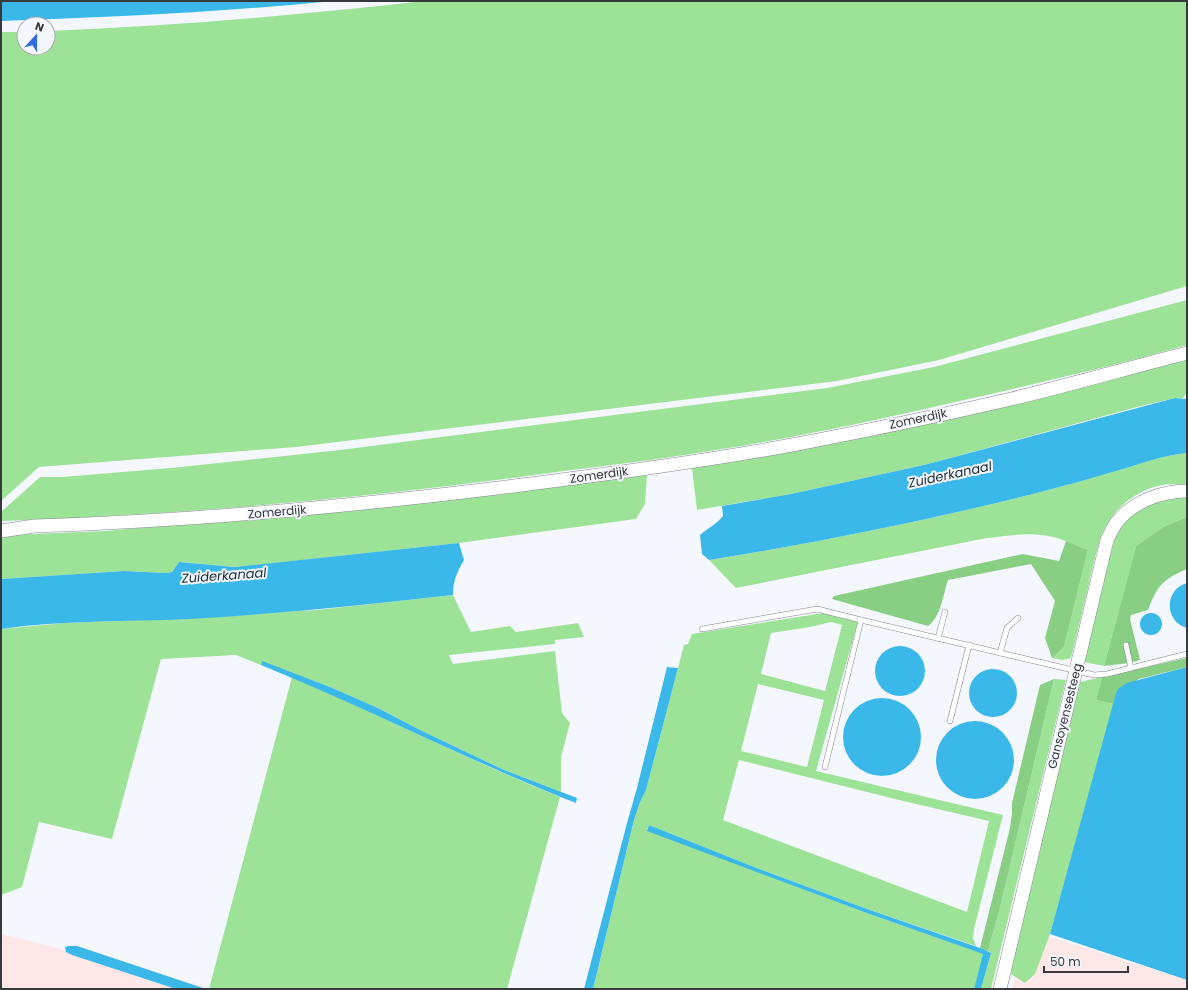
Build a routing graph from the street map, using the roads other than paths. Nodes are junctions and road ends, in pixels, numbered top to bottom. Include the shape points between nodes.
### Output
1 (1187, 353) edge
2 (1187, 491) edge
3 (1, 530) edge
4 (945, 612) dead end
5 (1018, 618) dead end
6 (861, 620) junction
7 (702, 629) dead end
8 (938, 638) junction
9 (969, 645) junction
10 (1126, 645) dead end
11 (1000, 653) junction
12 (1187, 654) edge
13 (1131, 668) junction
14 (1076, 671) junction
15 (950, 721) dead end
16 (825, 768) dead end
17 (1000, 989) edge

1 - 3 street, Zomerdijk via 1012,399 909,421 794,444 564,480 346,506 233,516 34,526
2 - 14 street, Gansoyensesteeg via 1169,492 1150,498 1129,510 1116,524 1103,553
4 - 8 lane
5 - 11 lane via 1007,628
6 - 7 lane via 818,608
6 - 8 lane
6 - 16 lane
8 - 9 lane
9 - 11 lane
9 - 15 lane
10 - 13 lane
11 - 14 lane
12 - 13 lane
13 - 14 lane via 1098,675
14 - 17 street, Gansoyensesteeg

